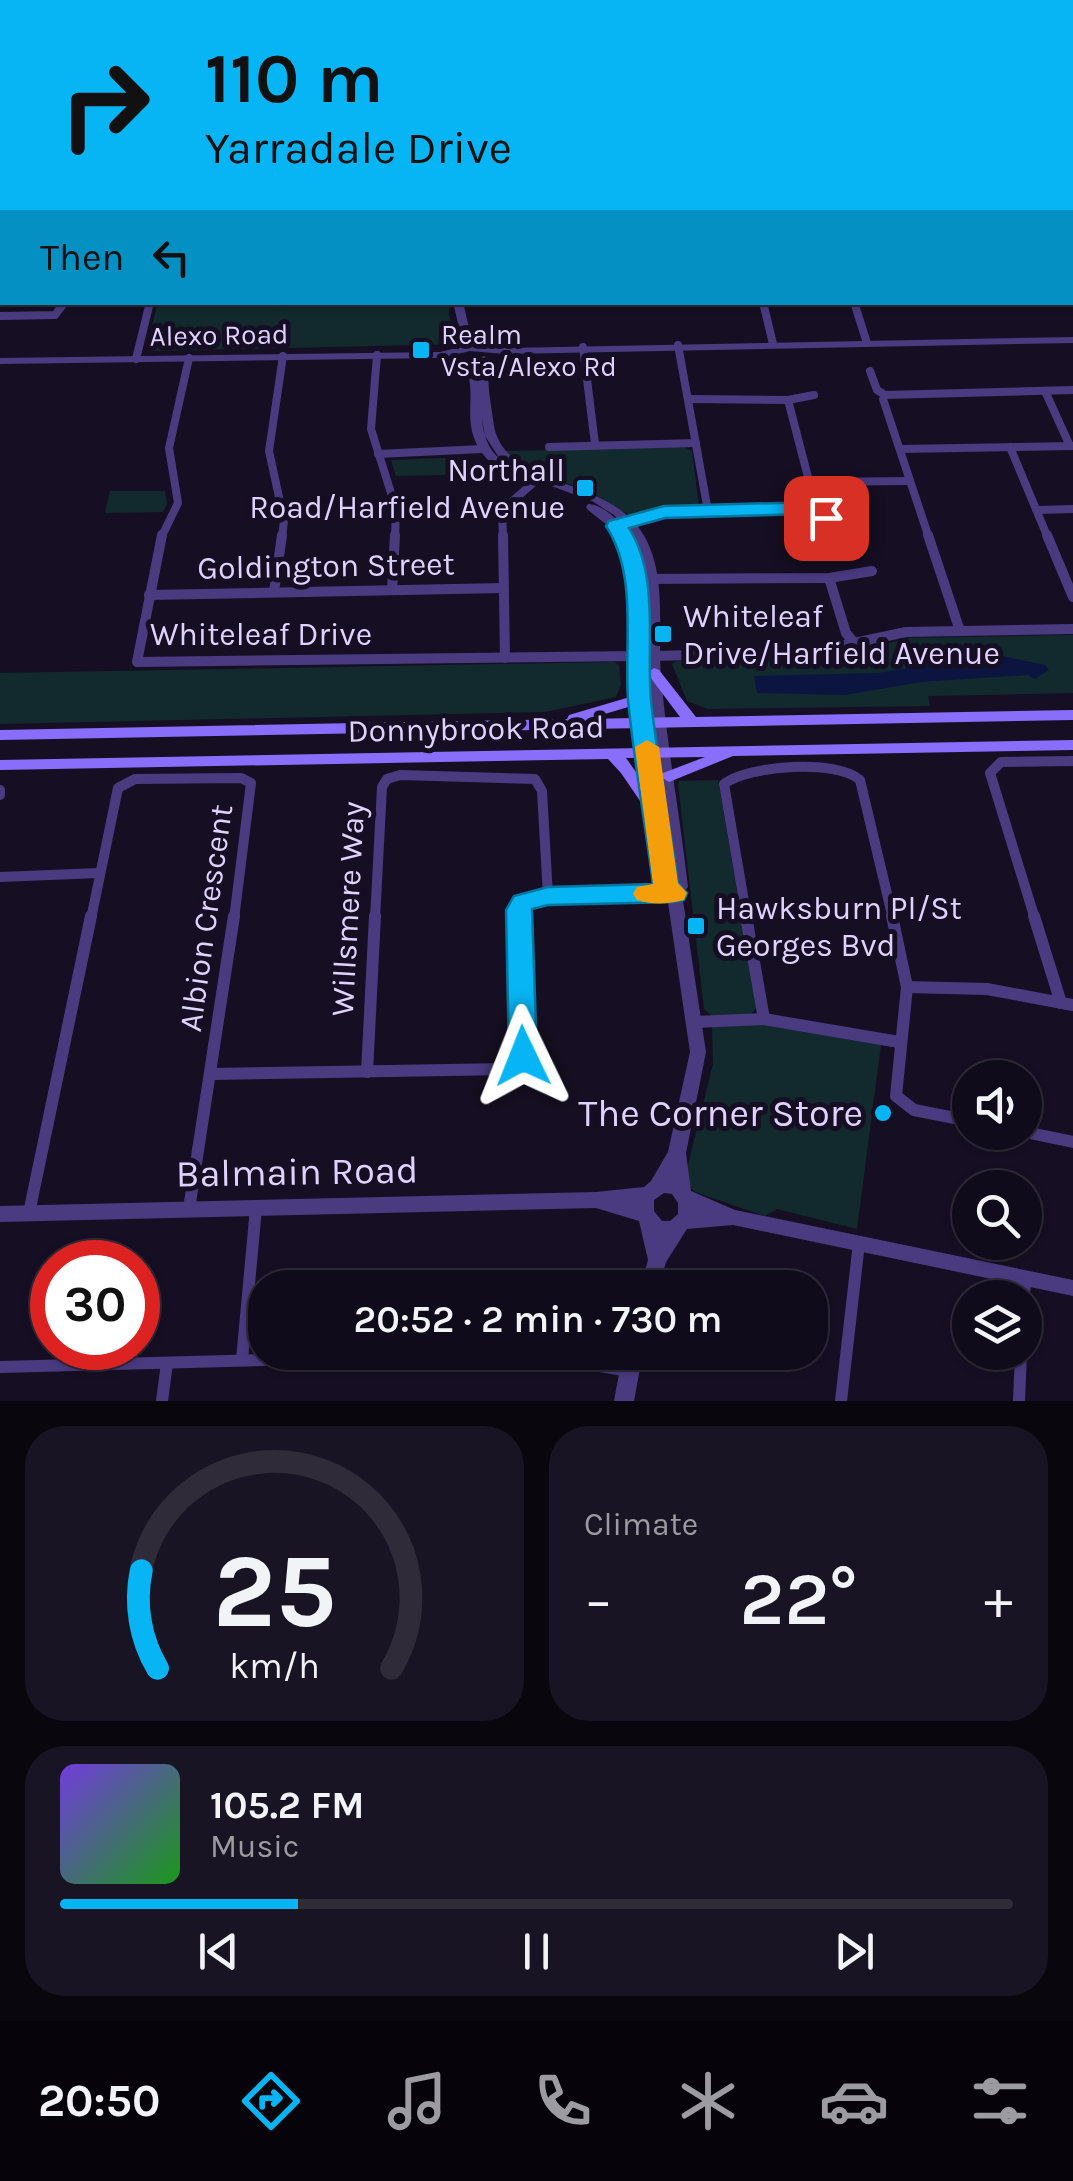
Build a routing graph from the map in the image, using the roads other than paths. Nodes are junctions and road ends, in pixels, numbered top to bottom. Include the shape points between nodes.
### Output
1 (63, 305) edge
2 (149, 305) edge
3 (459, 305) edge
4 (763, 305) edge
5 (855, 305) edge
6 (0, 316) edge
7 (466, 336) junction
8 (1073, 340) edge
9 (867, 342) junction
10 (773, 344) junction
11 (678, 346) junction
12 (583, 347) junction
13 (504, 351) joint
14 (483, 353) junction
15 (377, 355) junction
16 (464, 355) junction
17 (283, 356) junction
18 (189, 358) junction
19 (136, 359) junction
20 (0, 361) edge
21 (870, 371) dead end
22 (1073, 390) edge
23 (1045, 391) junction
24 (814, 395) dead end
25 (886, 395) junction
26 (688, 399) junction
27 (788, 400) junction
28 (696, 443) junction
29 (596, 444) junction
30 (1071, 446) edge
31 (1010, 447) junction
32 (549, 448) dead end
33 (900, 448) junction
34 (482, 449) junction
35 (378, 454) junction
36 (534, 480) junction
37 (910, 481) junction
38 (812, 482) junction
39 (816, 508) junction
40 (1073, 509) edge
41 (1038, 510) junction
42 (708, 511) junction
43 (623, 524) junction
44 (831, 534) dead end
45 (872, 571) dead end
46 (829, 578) junction
47 (642, 579) junction
48 (503, 588) junction
49 (392, 590) junction
50 (274, 592) junction
51 (149, 594) junction
52 (1073, 598) edge
53 (1073, 630) edge
54 (960, 631) junction
55 (855, 644) junction
56 (645, 656) junction
57 (506, 658) junction
58 (654, 673) junction
59 (640, 699) junction
60 (1073, 716) edge
61 (692, 722) junction
62 (652, 723) junction
63 (546, 726) junction
64 (0, 735) edge
65 (1073, 745) edge
66 (731, 752) junction
67 (648, 753) junction
68 (666, 753) junction
69 (612, 754) junction
70 (1073, 761) edge
71 (0, 765) edge
72 (670, 778) junction
73 (655, 810) junction
74 (99, 873) junction
75 (0, 876) edge
76 (674, 893) junction
77 (548, 896) junction
78 (907, 987) junction
79 (1067, 1004) edge
80 (764, 1019) junction
81 (695, 1022) junction
82 (899, 1042) junction
83 (367, 1072) junction
84 (212, 1074) junction
85 (952, 1118) edge
86 (1042, 1136) edge
87 (1073, 1142) edge
88 (678, 1154) junction
89 (652, 1191) junction
90 (685, 1194) junction
91 (596, 1200) junction
92 (256, 1208) junction
93 (189, 1209) junction
94 (29, 1213) junction
95 (0, 1214) edge
96 (733, 1217) junction
97 (646, 1218) junction
98 (681, 1224) junction
99 (859, 1244) junction
100 (656, 1260) junction
101 (653, 1270) edge
102 (994, 1280) edge
103 (1042, 1288) edge
104 (1073, 1288) edge
105 (242, 1360) junction
106 (248, 1360) edge
107 (167, 1363) junction
108 (0, 1367) edge
109 (630, 1370) edge
110 (1020, 1370) edge
111 (162, 1401) edge
112 (624, 1401) edge
113 (841, 1401) edge
114 (1018, 1401) edge

1 - 6 street via 55,315
2 - 19 street
3 - 7 street
4 - 10 street
5 - 9 street
7 - 14 street
7 - 16 street
8 - 9 street
9 - 10 street
10 - 11 street
11 - 12 street
11 - 26 street
12 - 13 street
12 - 29 street
13 - 14 street
14 - 16 street, Alexo Road
14 - 36 street via 490,442
15 - 16 street, Alexo Road
15 - 17 street, Alexo Road
15 - 35 street via 372,430
16 - 34 street via 475,376
17 - 18 street, Alexo Road
17 - 50 street via 268,451 284,520
18 - 19 street, Alexo Road
18 - 51 street, Whiteleaf Drive via 170,448 178,503 161,537
19 - 20 street, Alexo Road
21 - 25 street
22 - 23 street
23 - 25 street
23 - 30 street
24 - 27 street
25 - 33 street
26 - 27 street
26 - 28 street
27 - 38 street
28 - 29 street
28 - 42 street
29 - 32 street
30 - 31 street
31 - 33 street
31 - 41 street
33 - 37 street
34 - 35 street
34 - 36 street via 507,471
35 - 49 street via 396,509
36 - 43 street
36 - 48 street via 502,510
37 - 38 street
37 - 54 street
38 - 39 street
39 - 42 street
39 - 44 street
40 - 41 street
41 - 52 street
42 - 43 street via 656,513
43 - 47 street
45 - 46 street
46 - 47 street
46 - 55 street
47 - 56 street
48 - 49 street, Goldington Street
48 - 57 street
49 - 50 street, Goldington Street
50 - 51 street, Goldington Street
51 - 57 street, Whiteleaf Drive via 136,654 141,664
53 - 54 street, Whiteleaf Drive
54 - 55 street, Whiteleaf Drive via 906,632
55 - 56 street, Whiteleaf Drive via 812,652
56 - 57 street, Whiteleaf Drive
56 - 58 street
56 - 59 street
58 - 61 main road
58 - 62 street
59 - 62 street
59 - 63 main road
60 - 61 main road, Donnybrook Road
61 - 62 main road, Donnybrook Road
62 - 63 main road, Donnybrook Road
62 - 67 street
62 - 68 street
63 - 64 main road, Donnybrook Road
65 - 66 main road, Donnybrook Road
66 - 68 main road, Donnybrook Road
66 - 72 main road
67 - 68 main road, Donnybrook Road
67 - 69 main road, Donnybrook Road
67 - 73 street
68 - 72 street
69 - 71 main road, Donnybrook Road
69 - 73 main road
70 - 79 street via 1002,762 990,773
72 - 76 street via 680,888
73 - 76 street via 666,887
74 - 75 street
74 - 84 street, Albion Crescent via 117,791 126,782 237,777 251,783
74 - 94 street, Albion Crescent
76 - 77 street
76 - 81 street
77 - 83 street via 531,898 519,910 518,1063 508,1069
77 - 83 street, Willsmere Way via 542,791 535,780 386,779
78 - 79 street via 987,988
78 - 80 street via 856,775 833,769 736,774 724,789
78 - 82 street
80 - 81 street
80 - 82 street
81 - 88 street via 697,1070
82 - 85 street via 896,1096 914,1110
83 - 84 street
84 - 93 street, Albion Crescent
86 - 87 street
88 - 89 street
88 - 90 street
89 - 90 street
89 - 91 street, Balmain Road
89 - 97 street via 642,1202
90 - 96 street
90 - 98 street via 690,1208
91 - 92 street, Balmain Road
91 - 97 street, Balmain Road
92 - 93 street, Balmain Road
92 - 105 street
93 - 94 street, Balmain Road
94 - 95 street, Balmain Road
96 - 98 street
96 - 99 street
97 - 98 street via 663,1227
97 - 100 street
98 - 100 street
99 - 102 street
99 - 113 street
100 - 101 street
103 - 104 street
105 - 106 street
105 - 107 street
107 - 108 street
107 - 111 street
109 - 112 street
110 - 114 street

